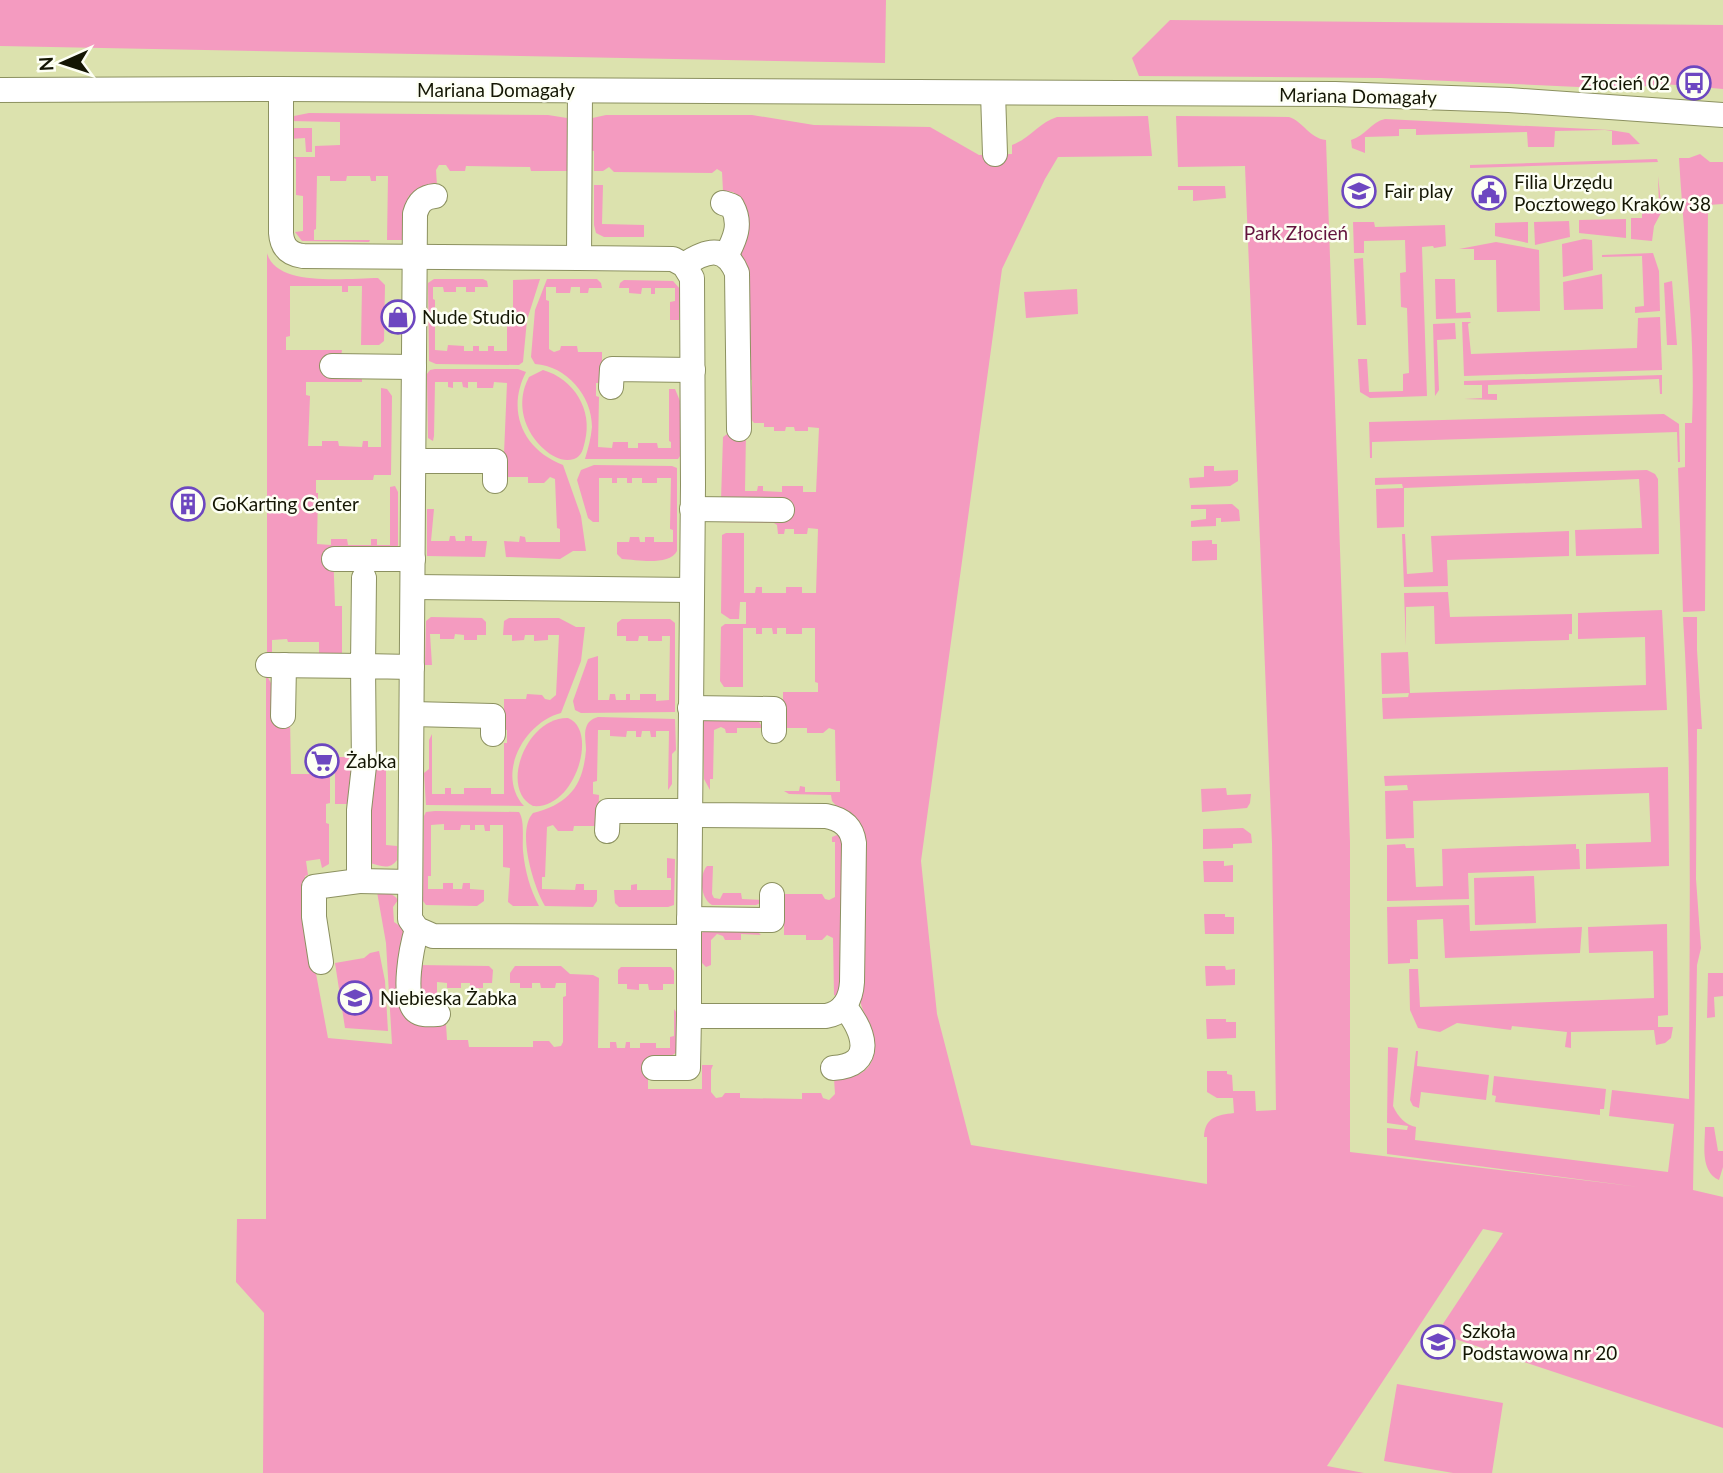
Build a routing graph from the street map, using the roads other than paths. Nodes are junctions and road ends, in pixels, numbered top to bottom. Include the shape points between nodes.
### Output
1 (281, 89) junction
2 (0, 90) edge
3 (580, 91) junction
4 (993, 93) junction
5 (1723, 115) edge
6 (995, 154) dead end
7 (435, 196) dead end
8 (723, 203) dead end
9 (726, 256) junction
10 (415, 257) junction
11 (579, 258) junction
12 (684, 265) junction
13 (332, 366) dead end
14 (414, 367) junction
15 (612, 368) dead end
16 (693, 369) junction
17 (739, 429) dead end
18 (414, 461) junction
19 (495, 462) dead end
20 (692, 509) junction
21 (782, 510) dead end
22 (334, 559) dead end
23 (413, 559) junction
24 (364, 578) dead end
25 (413, 587) junction
26 (691, 590) junction
27 (363, 666) junction
28 (412, 667) junction
29 (690, 708) junction
30 (412, 715) junction
31 (493, 715) dead end
32 (283, 716) dead end
33 (774, 732) dead end
34 (607, 811) dead end
35 (689, 813) junction
36 (359, 881) junction
37 (410, 882) junction
38 (772, 895) dead end
39 (689, 928) junction
40 (417, 929) junction
41 (321, 962) dead end
42 (844, 1006) junction
43 (438, 1014) dead end
44 (689, 1016) junction
45 (654, 1068) dead end
46 (833, 1068) dead end

1 - 2 street, Mariana Domagały
1 - 3 street, Mariana Domagały
1 - 10 street via 281,229 287,250 303,256
3 - 4 street, Mariana Domagały
3 - 11 street
4 - 5 street, Mariana Domagały via 1364,95
4 - 6 street
7 - 10 street via 424,199 417,208
8 - 9 street via 732,206 737,216 736,238
9 - 12 street via 708,253
9 - 17 street via 737,273
10 - 11 street
10 - 14 street
11 - 12 street via 670,258
12 - 16 street via 692,283
13 - 14 street
14 - 18 street
15 - 16 street
16 - 20 street
18 - 19 street
18 - 23 street
20 - 21 street
20 - 26 street
22 - 23 street
23 - 25 street
24 - 27 street
25 - 26 street
25 - 28 street
26 - 29 street
27 - 28 street
27 - 32 street via 276,665
27 - 36 street
28 - 30 street
29 - 33 street via 774,709
29 - 35 street
30 - 31 street
30 - 37 street
34 - 35 street
35 - 39 street
35 - 42 street via 826,816 847,826 854,844 852,982
36 - 37 street
36 - 41 street via 313,879
37 - 40 street via 410,919
38 - 39 street via 772,930
39 - 40 street via 433,936
39 - 44 street
40 - 43 street via 409,963 411,1002 420,1013
42 - 44 street via 826,1016
42 - 46 street via 860,1030 862,1050 852,1064
44 - 45 street via 688,1068

